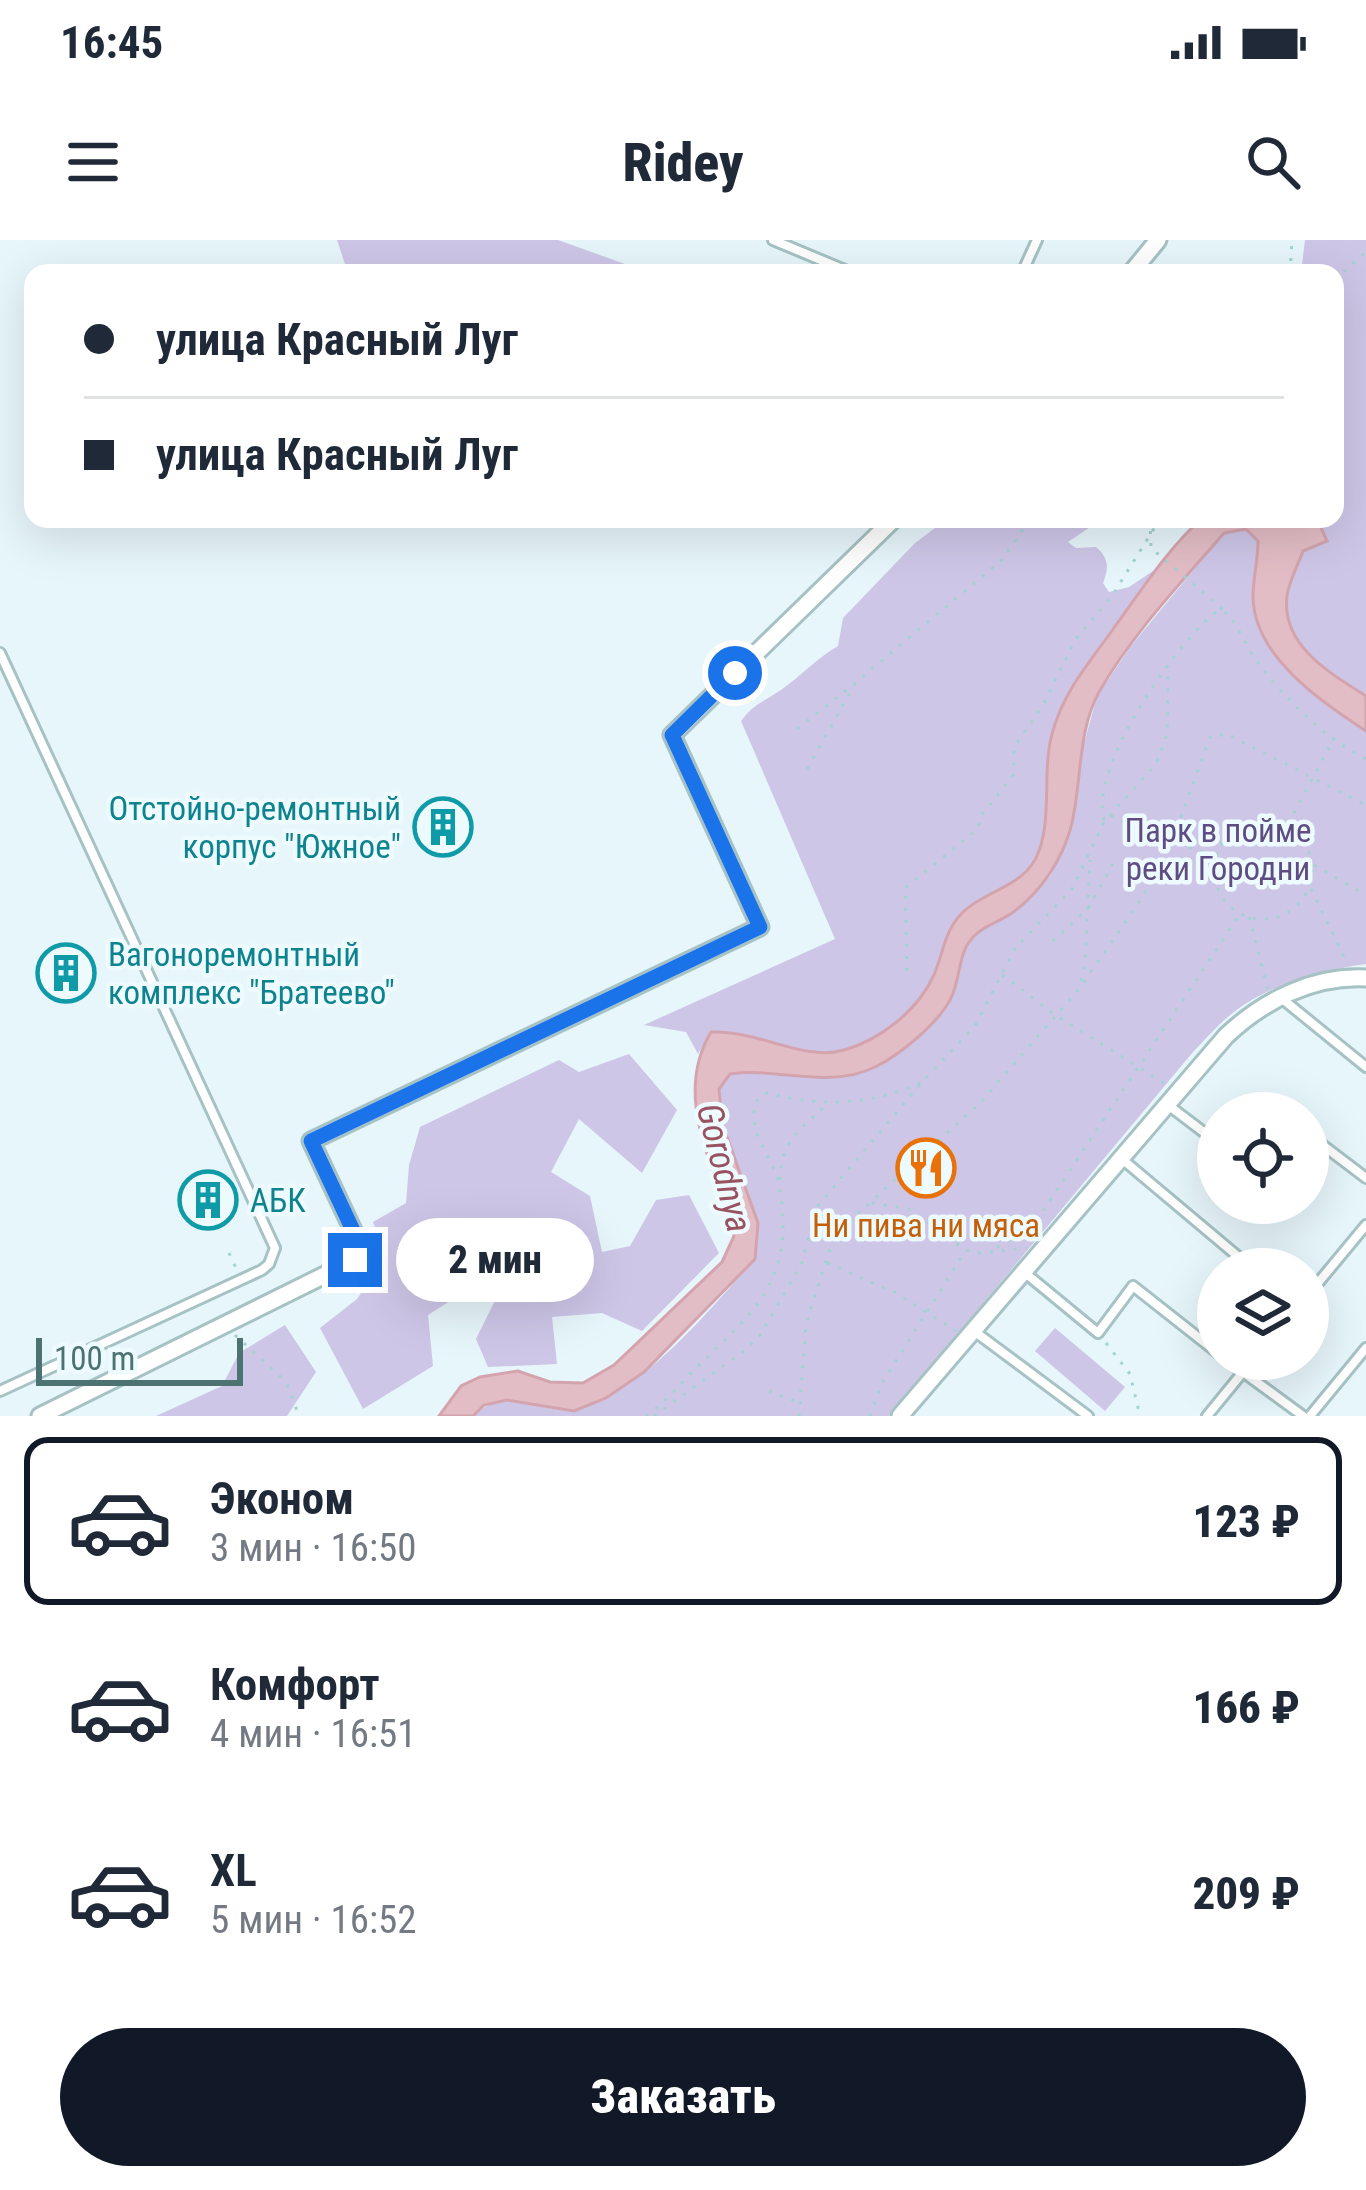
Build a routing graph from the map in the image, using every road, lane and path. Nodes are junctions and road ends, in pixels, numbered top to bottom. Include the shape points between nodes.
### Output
1 (773, 240) edge
2 (1157, 240) edge
3 (1366, 251) edge
4 (830, 264) edge
5 (1138, 264) edge
6 (1344, 272) edge
7 (885, 528) edge
8 (1024, 528) edge
9 (1149, 528) edge
10 (1154, 528) edge
11 (1149, 535) junction
12 (1228, 613) junction
13 (0, 653) edge
14 (1168, 666) junction
15 (856, 682) junction
16 (797, 729) dead end
17 (1334, 738) junction
18 (1366, 759) edge
19 (807, 770) dead end
20 (1310, 778) junction
21 (1366, 805) edge
22 (1109, 815) junction
23 (1104, 822) junction
24 (1287, 826) junction
25 (1172, 842) junction
26 (1215, 856) junction
27 (1090, 857) junction
28 (1114, 862) dead end
29 (1312, 864) junction
30 (1310, 887) junction
31 (1366, 896) edge
32 (1088, 908) junction
33 (1240, 914) junction
34 (1249, 917) junction
35 (1053, 940) dead end
36 (1350, 968) dead end
37 (907, 971) dead end
38 (1001, 974) junction
39 (1366, 977) edge
40 (1079, 989) junction
41 (1275, 996) junction
42 (1057, 1016) junction
43 (1366, 1067) edge
44 (1136, 1068) junction
45 (922, 1082) junction
46 (1172, 1097) junction
47 (826, 1105) junction
48 (1197, 1122) edge
49 (1329, 1149) edge
50 (1121, 1158) junction
51 (1366, 1178) edge
52 (780, 1186) junction
53 (872, 1203) junction
54 (1366, 1225) edge
55 (997, 1248) junction
56 (1034, 1248) dead end
57 (1228, 1248) edge
58 (966, 1250) junction
59 (825, 1262) junction
60 (1023, 1270) junction
61 (1329, 1270) edge
62 (926, 1311) junction
63 (226, 1328) junction
64 (968, 1333) junction
65 (1098, 1333) junction
66 (1197, 1337) edge
67 (1366, 1348) edge
68 (1237, 1380) edge
69 (1255, 1380) edge
70 (0, 1391) edge
71 (769, 1391) dead end
72 (800, 1403) junction
73 (664, 1407) junction
74 (40, 1416) edge
75 (299, 1416) edge
76 (646, 1416) edge
77 (654, 1416) edge
78 (672, 1416) edge
79 (799, 1416) edge
80 (870, 1416) edge
81 (900, 1416) edge
82 (1088, 1416) edge
83 (1139, 1416) edge
84 (1207, 1416) edge
85 (1307, 1416) edge

1 - 4 lane
2 - 5 street
3 - 6 path
7 - 63 street via 672,735 760,927 311,1141 358,1255
8 - 15 path via 1002,560
9 - 11 path
10 - 11 path
11 - 12 path via 1151,548
11 - 37 path via 1075,640 1014,747 1014,774 978,829 905,888
12 - 14 path via 1203,622
12 - 17 path via 1300,714
13 - 70 lane via 275,1247 262,1270
14 - 22 path via 1167,735 1156,764
14 - 23 path via 1113,760
15 - 16 path
15 - 19 path
17 - 18 path
17 - 20 path
20 - 21 path
20 - 24 path
20 - 25 path via 1227,734 1210,737
22 - 23 path
22 - 25 path
23 - 27 path
24 - 26 path via 1239,826
24 - 29 path
25 - 26 path
25 - 40 path
26 - 33 path via 1219,893
27 - 32 path
27 - 38 path
28 - 32 path
29 - 30 path
29 - 31 path
30 - 34 path via 1287,913
30 - 36 path
32 - 35 path
32 - 40 path
33 - 34 path
33 - 44 path
34 - 41 path
38 - 42 path
38 - 45 path via 975,1026
39 - 41 street
40 - 42 path
41 - 43 lane
41 - 46 street
42 - 44 path
42 - 53 path via 981,1102
44 - 46 path
44 - 55 path via 1035,1223
45 - 47 path
45 - 73 path via 816,1208 801,1265 760,1335
46 - 48 lane
46 - 50 street
47 - 52 path via 780,1155
47 - 52 path via 767,1094 755,1102 752,1120
49 - 51 lane
50 - 57 lane
50 - 60 street
52 - 73 path via 780,1251 768,1292
53 - 58 path via 918,1213
53 - 59 path
54 - 61 lane
55 - 56 path
55 - 58 path
58 - 62 path
59 - 62 path
59 - 72 path via 806,1324
60 - 64 street
60 - 65 lane
62 - 64 path
62 - 80 path
63 - 74 street
63 - 75 path via 286,1382
64 - 81 street
64 - 82 lane
65 - 66 lane via 1132,1286
65 - 83 path via 1130,1374
67 - 85 lane
68 - 84 lane
69 - 85 lane
71 - 72 path
72 - 79 path
73 - 76 path
73 - 77 path
73 - 78 path

